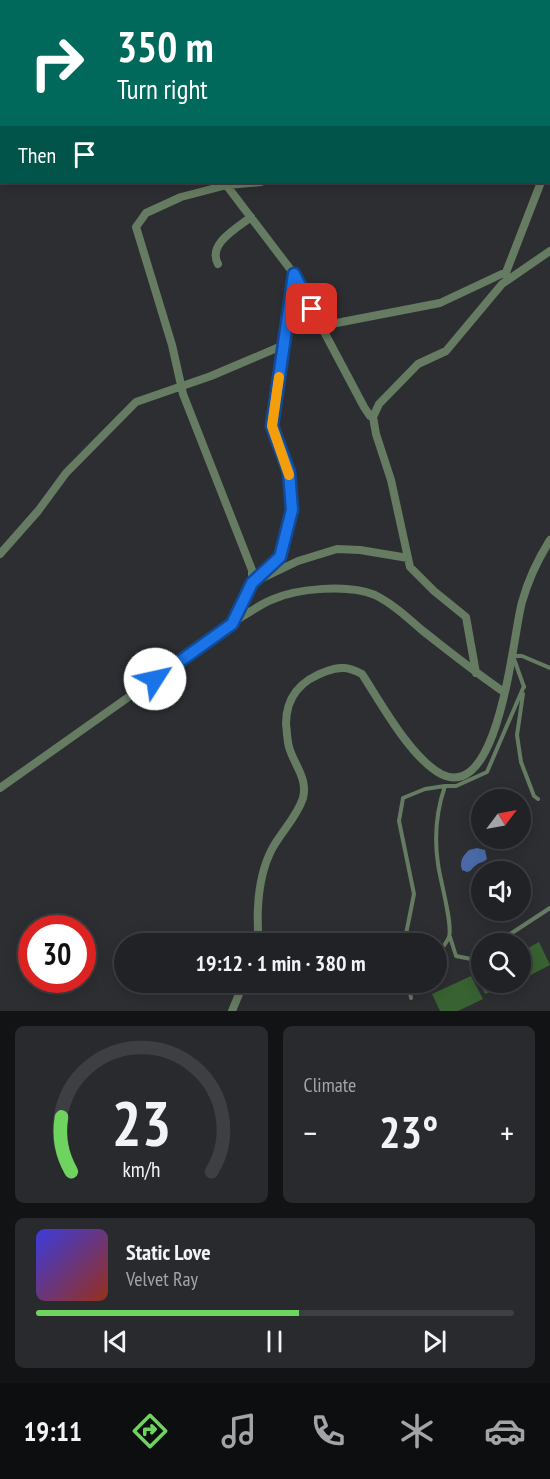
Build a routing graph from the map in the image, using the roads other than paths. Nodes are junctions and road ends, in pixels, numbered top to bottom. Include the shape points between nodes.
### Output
1 (226, 183) edge
2 (542, 183) edge
3 (251, 217) junction
4 (550, 251) edge
5 (218, 264) dead end
6 (506, 272) junction
7 (294, 274) junction
8 (501, 284) junction
9 (321, 326) junction
10 (284, 345) junction
11 (181, 386) junction
12 (374, 417) junction
13 (550, 540) edge
14 (0, 554) edge
15 (408, 558) junction
16 (252, 583) junction
17 (232, 624) junction
18 (513, 656) junction
19 (550, 668) edge
20 (476, 673) junction
21 (524, 686) junction
22 (504, 692) junction
23 (445, 786) junction
24 (0, 788) edge
25 (538, 799) dead end
26 (550, 908) edge
27 (257, 933) edge
28 (406, 933) edge
29 (512, 933) edge
30 (449, 936) junction
31 (447, 939) edge
32 (471, 959) edge
33 (239, 993) edge
34 (410, 993) edge
35 (411, 998) dead end
36 (232, 1011) edge

1 - 3 street
1 - 11 street via 146,213 136,227
2 - 6 street
3 - 5 street via 216,249 214,257
3 - 7 street
4 - 8 street
6 - 8 street
6 - 9 street via 440,303
7 - 9 street
7 - 10 street
8 - 12 street via 446,351 418,364 379,404
9 - 12 street via 364,407
10 - 11 street
10 - 16 street via 272,426 289,472 292,510 280,557
11 - 14 street via 136,402 66,473
11 - 16 street via 252,570
12 - 15 street
13 - 18 street via 521,603
15 - 16 street via 336,549 298,561
15 - 20 street via 410,567 466,617
16 - 17 street
17 - 20 street via 272,599 317,590 353,589 390,604
17 - 24 street
18 - 19 lane via 529,658
18 - 21 lane
18 - 22 street
20 - 22 street
21 - 23 lane via 488,772 456,786
21 - 25 lane via 517,735 521,762
22 - 27 street via 493,734 479,762 469,772 451,777 417,753 362,674 338,668 302,683 294,691 286,715 288,746 302,776 304,791 299,807 268,858 262,878
23 - 28 lane via 403,798 399,821 414,894
23 - 30 lane via 435,827
26 - 29 lane
30 - 31 lane
30 - 32 lane via 456,956
33 - 36 street
34 - 35 lane

